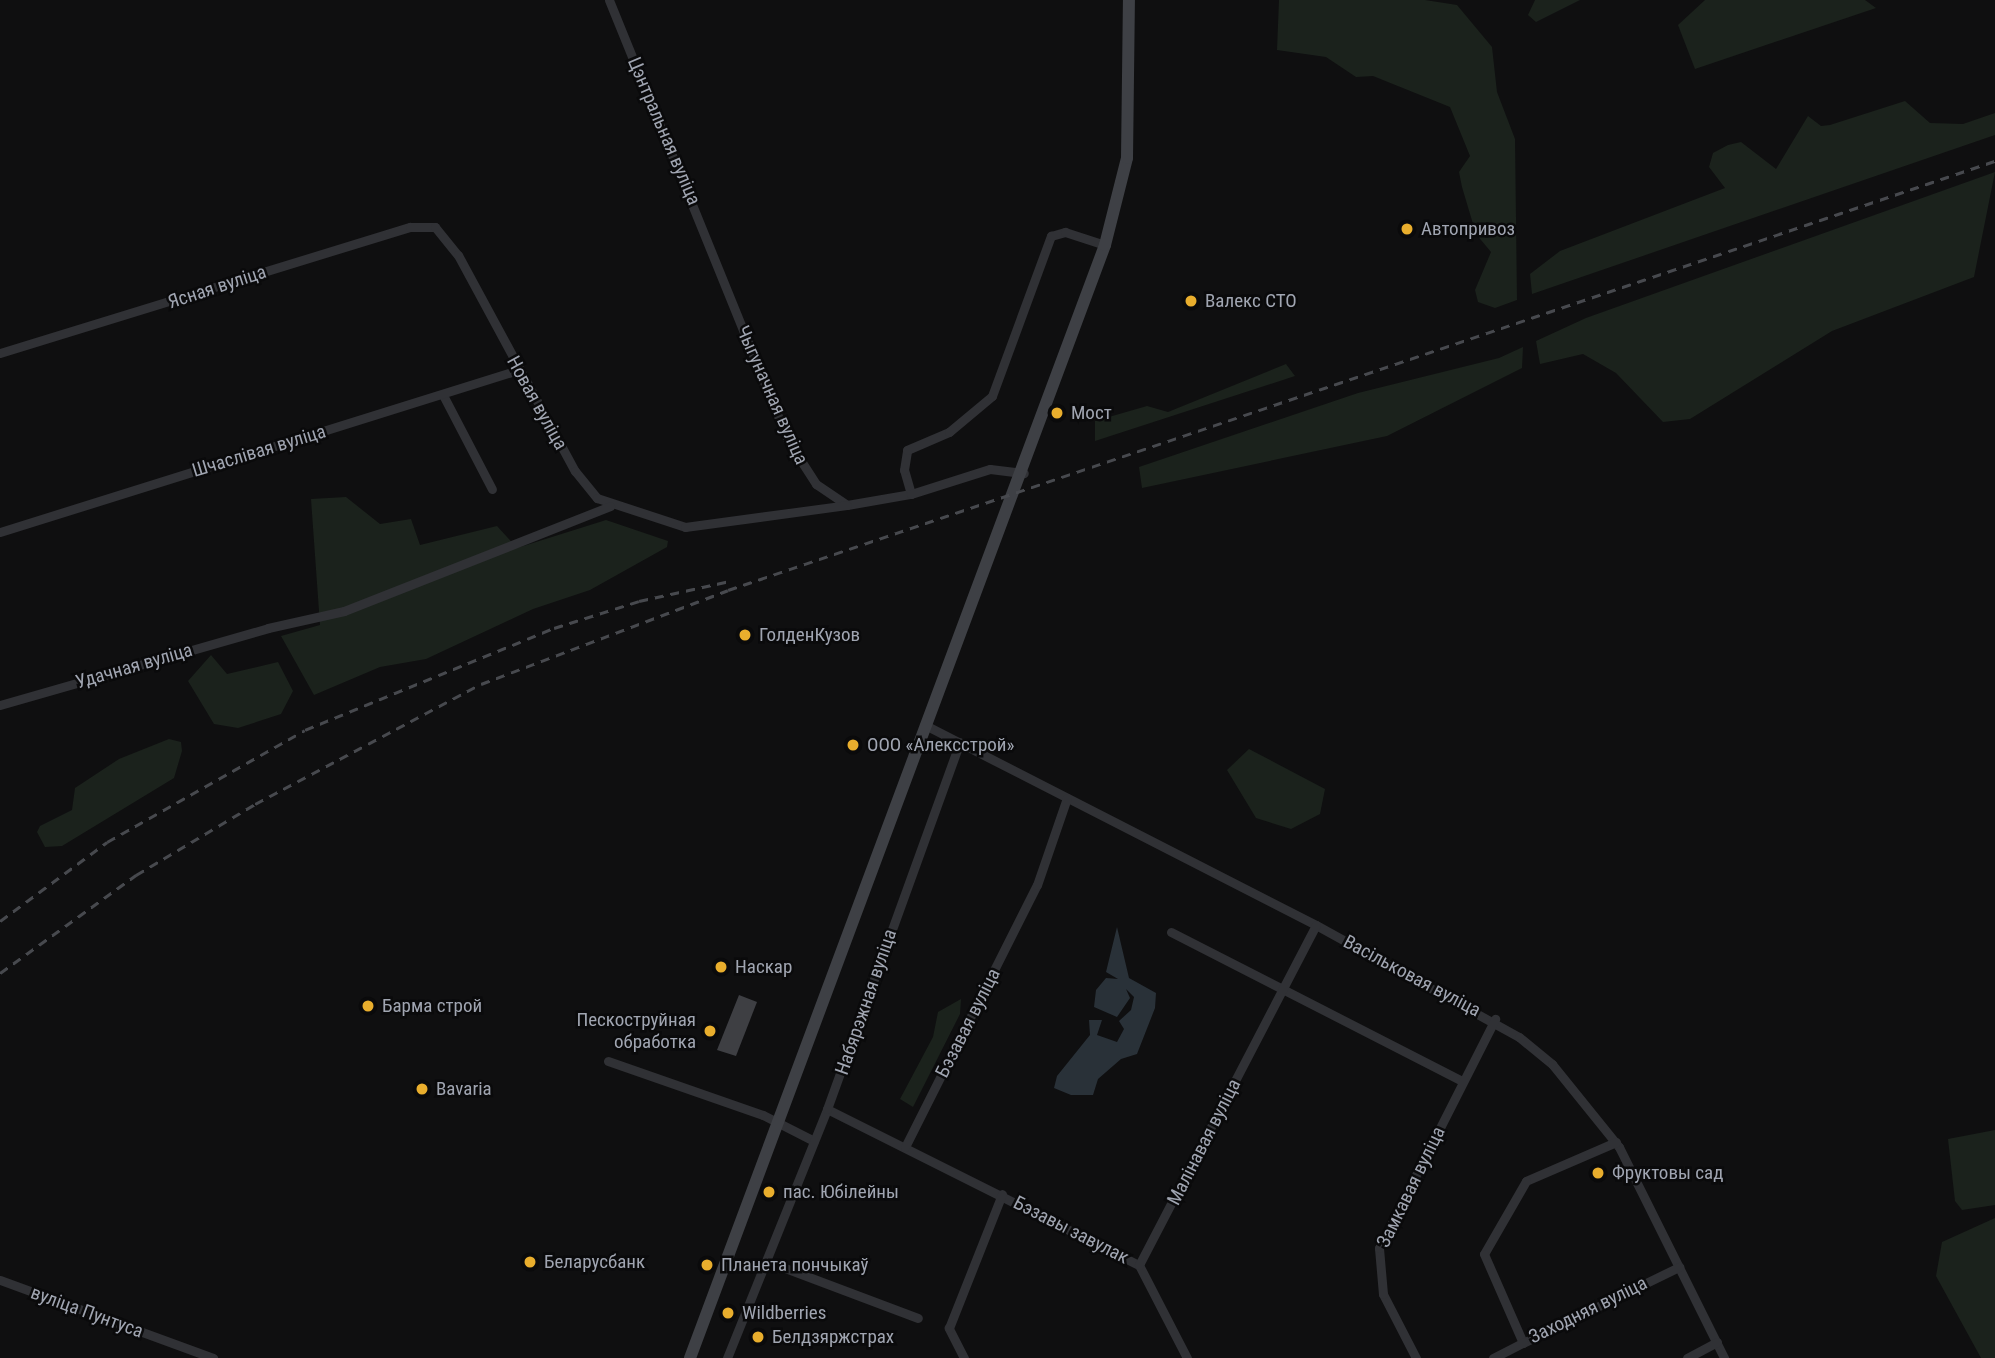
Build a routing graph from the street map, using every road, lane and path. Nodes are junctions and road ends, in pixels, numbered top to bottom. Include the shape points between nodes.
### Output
1 (609, 0) edge
2 (1129, 0) edge
3 (435, 227) joint
4 (1105, 245) junction
5 (718, 263) joint
6 (0, 353) edge
7 (518, 370) junction
8 (443, 395) junction
9 (1024, 473) junction
10 (492, 489) dead end
11 (911, 494) junction
12 (847, 505) junction
13 (610, 506) junction
14 (0, 532) edge
15 (0, 705) edge
16 (928, 726) junction
17 (960, 742) junction
18 (1067, 798) junction
19 (1316, 925) junction
20 (1171, 932) dead end
21 (1284, 986) junction
22 (1495, 1019) junction
23 (608, 1061) dead end
24 (1462, 1082) junction
25 (827, 1109) junction
26 (780, 1124) junction
27 (814, 1141) junction
28 (1616, 1142) junction
29 (905, 1147) junction
30 (1002, 1194) junction
31 (769, 1262) junction
32 (1139, 1265) junction
33 (1679, 1267) junction
34 (0, 1280) edge
35 (918, 1318) dead end
36 (1717, 1342) junction
37 (1522, 1343) junction
38 (213, 1358) edge
39 (690, 1358) edge
40 (727, 1358) edge
41 (964, 1358) edge
42 (1187, 1358) edge
43 (1416, 1358) edge
44 (1493, 1358) edge
45 (1687, 1358) edge
46 (1724, 1358) edge

1 - 5 street, Цэнтральная вуліца
2 - 4 street via 1127,158
3 - 6 street, Ясная вуліца via 410,227
3 - 7 street, Новая вуліца via 458,255
4 - 9 street
4 - 11 street via 1065,232 1051,236 992,396 949,432 908,450 904,470
5 - 12 street, Чыгуначная вуліца via 787,439 816,484
7 - 8 street, Шчаслівая вуліца
7 - 13 street, Новая вуліца via 575,471
8 - 10 street
8 - 14 street, Шчаслівая вуліца
9 - 11 street via 990,470
9 - 16 street
11 - 12 street
12 - 13 street, Новая вуліца via 685,527
13 - 15 street, Удачная вуліца via 344,611 268,628
16 - 17 street, Васільковая вуліца
16 - 26 street
17 - 18 street, Васільковая вуліца
17 - 25 street, Набярэжная вуліца
18 - 19 street, Васільковая вуліца
18 - 29 street, Бэзавая вуліца via 1037,885
19 - 21 street, Малінавая вуліца
19 - 22 street, Васільковая вуліца
20 - 21 street
21 - 24 street
21 - 32 street, Малінавая вуліца
22 - 24 street, Замкавая вуліца
22 - 28 street, Васільковая вуліца via 1552,1064
23 - 26 street
24 - 43 street, Замкавая вуліца via 1379,1248 1383,1294
25 - 27 street, Набярэжная вуліца
25 - 29 street
26 - 27 street
26 - 39 street
27 - 31 street, Набярэжная вуліца
28 - 33 street, Васільковая вуліца
28 - 37 street, Заходняя вуліца via 1526,1181 1484,1254
29 - 30 street
30 - 32 street, Бэзавы завулак
30 - 41 street via 949,1328
31 - 35 street
31 - 40 street, Набярэжная вуліца
32 - 42 street
33 - 36 street, Васільковая вуліца
33 - 37 street, Заходняя вуліца
34 - 38 street, вуліца Пунтуса
36 - 45 street
36 - 46 street, Васільковая вуліца
37 - 44 street

